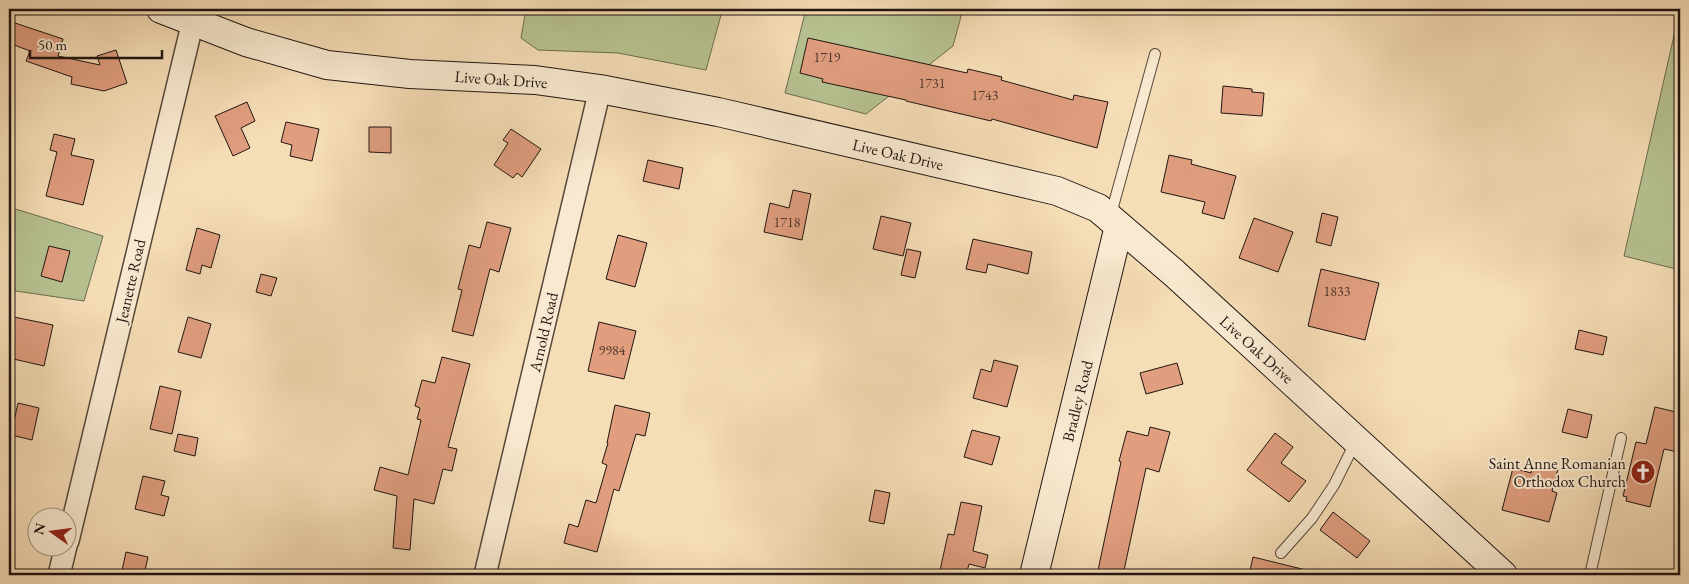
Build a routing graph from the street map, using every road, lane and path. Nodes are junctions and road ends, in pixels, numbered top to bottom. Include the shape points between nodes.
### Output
1 (161, 9) edge
2 (193, 21) junction
3 (1155, 54) dead end
4 (600, 89) junction
5 (1114, 222) junction
6 (1620, 438) dead end
7 (1356, 440) junction
8 (76, 506) edge
9 (1281, 553) dead end
10 (64, 556) edge
11 (59, 575) edge
12 (485, 575) edge
13 (1034, 575) edge
14 (1503, 575) edge
15 (1590, 575) edge

1 - 2 main road, Live Oak Drive
2 - 4 main road, Live Oak Drive via 246,42 326,65 410,74 535,80
2 - 8 street, Jeanette Road
3 - 5 lane
4 - 5 main road, Live Oak Drive via 718,112 1057,192 1098,208
4 - 12 street, Arnold Road
5 - 7 main road, Live Oak Drive
5 - 13 main road, Bradley Road
6 - 15 lane
7 - 9 lane via 1334,485 1312,518
7 - 14 main road, Live Oak Drive
10 - 11 street

